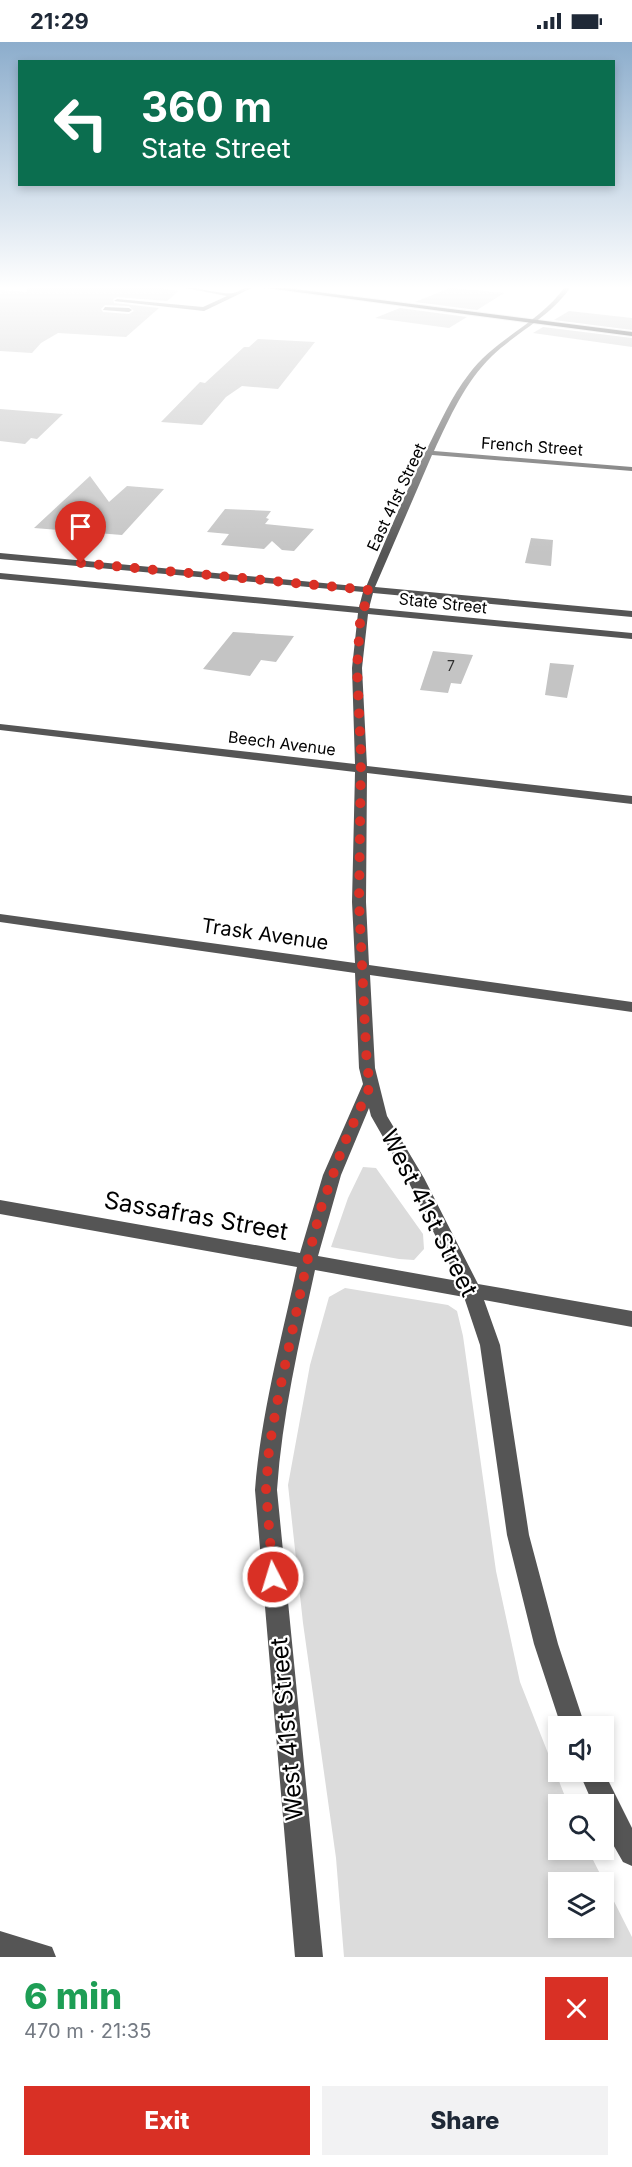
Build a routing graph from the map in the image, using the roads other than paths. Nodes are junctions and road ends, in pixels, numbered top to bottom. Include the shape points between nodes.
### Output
1 (472, 374) edge
2 (431, 453) junction
3 (632, 469) edge
4 (0, 556) edge
5 (0, 576) edge
6 (369, 590) junction
7 (363, 610) junction
8 (632, 614) edge
9 (632, 636) edge
10 (0, 727) edge
11 (360, 768) junction
12 (632, 800) edge
13 (0, 918) edge
14 (362, 969) junction
15 (632, 1007) edge
16 (371, 1084) junction
17 (0, 1207) edge
18 (307, 1262) junction
19 (471, 1290) junction
20 (632, 1319) edge
21 (570, 1716) edge
22 (596, 1782) edge
23 (632, 1852) edge
24 (0, 1945) edge
25 (42, 1957) edge
26 (309, 1957) edge

1 - 2 street, East 41st Street via 452,405
2 - 3 street, French Street
2 - 6 street, East 41st Street
4 - 6 street, State Street
5 - 7 street, State Street
6 - 7 street, West 41st Street
6 - 8 street, State Street
7 - 9 street, State Street
7 - 11 street, West 41st Street via 357,668
10 - 11 street, Beech Avenue
11 - 12 street, Beech Avenue
11 - 14 street, West 41st Street
13 - 14 street, Trask Avenue
14 - 15 street, Trask Avenue
14 - 16 street, West 41st Street
16 - 18 street, West 41st Street via 332,1175
16 - 19 street, West 41st Street via 379,1116
17 - 18 street, Sassafras Street
18 - 19 street, Sassafras Street
18 - 26 street, West 41st Street via 277,1403 266,1490
19 - 20 street, Sassafras Street
19 - 21 street, West 41st Street via 490,1345 518,1535 546,1644
22 - 23 street
24 - 25 street

